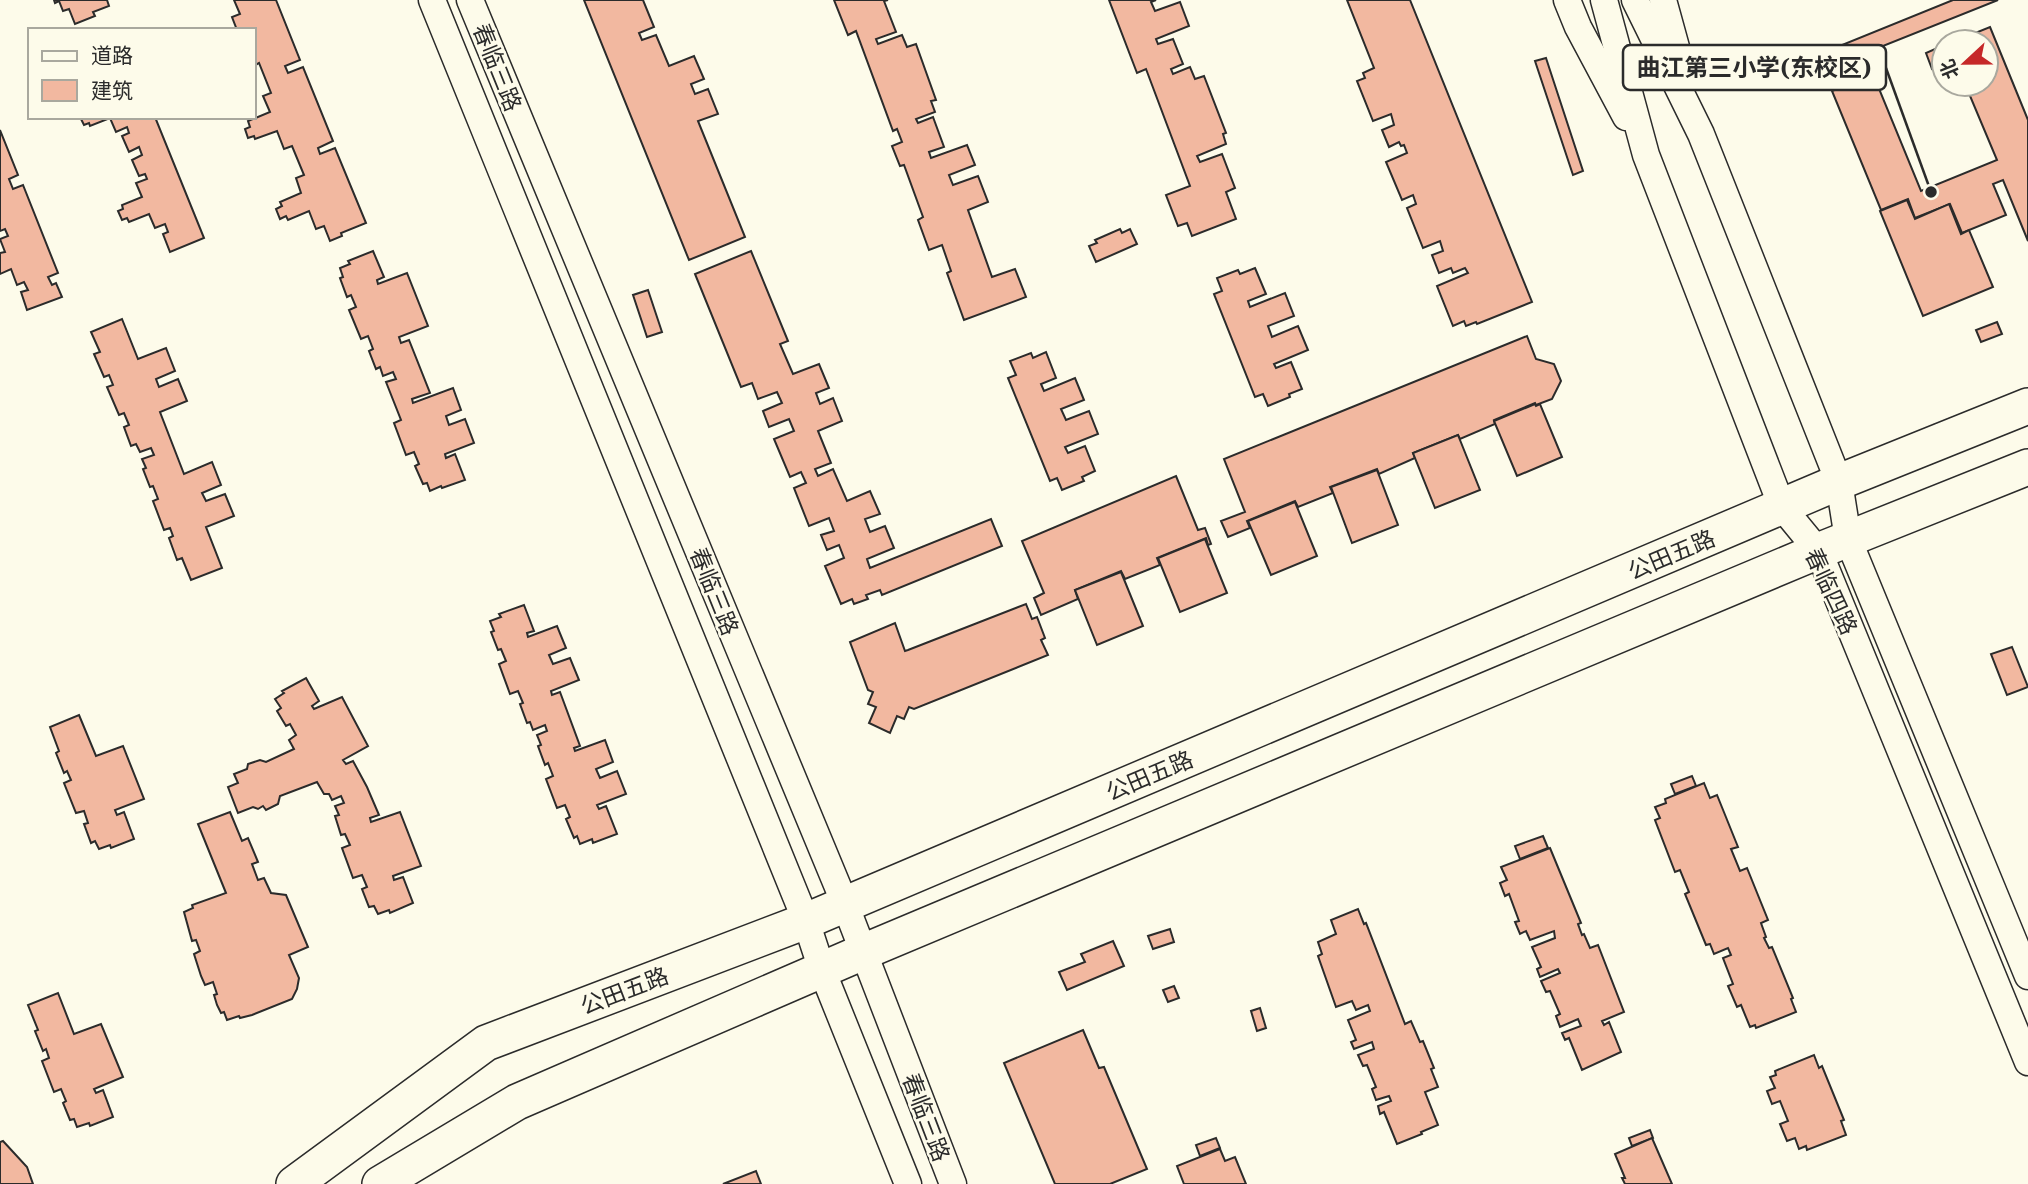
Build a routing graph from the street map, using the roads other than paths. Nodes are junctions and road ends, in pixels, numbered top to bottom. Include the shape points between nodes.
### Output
1 (432, 0) edge
2 (470, 0) edge
3 (1567, 0) edge
4 (1604, 0) edge
5 (1635, 0) edge
6 (1663, 0) edge
7 (1701, 134) junction
8 (1646, 155) junction
9 (2028, 406) edge
10 (2028, 467) edge
11 (1839, 482) junction
12 (1782, 507) junction
13 (1833, 545) junction
14 (845, 904) junction
15 (806, 921) junction
16 (863, 952) junction
17 (822, 970) junction
18 (2028, 976) edge
19 (2028, 1062) edge
20 (294, 1184) edge
21 (380, 1184) edge
22 (908, 1184) edge
23 (953, 1184) edge

1 - 15 street, 春临三路
2 - 14 street, 春临三路
3 - 8 street
4 - 8 street, 春临四路
5 - 7 street, 春临四路
6 - 7 street
7 - 11 street, 春临四路
8 - 12 street, 春临四路
9 - 11 main road, 公田五路
10 - 13 main road
11 - 12 main road, 公田五路
11 - 13 street, 春临四路
12 - 13 street, 春临四路
12 - 14 main road, 公田五路
13 - 16 main road
13 - 18 street, 春临四路
13 - 19 street, 春临四路
14 - 15 main road, 公田五路
14 - 16 street, 春临三路
15 - 17 street, 春临三路
15 - 20 main road, 公田五路 via 486,1043
16 - 17 main road
16 - 23 street, 春临三路
17 - 21 main road via 517,1102
17 - 22 street, 春临三路

